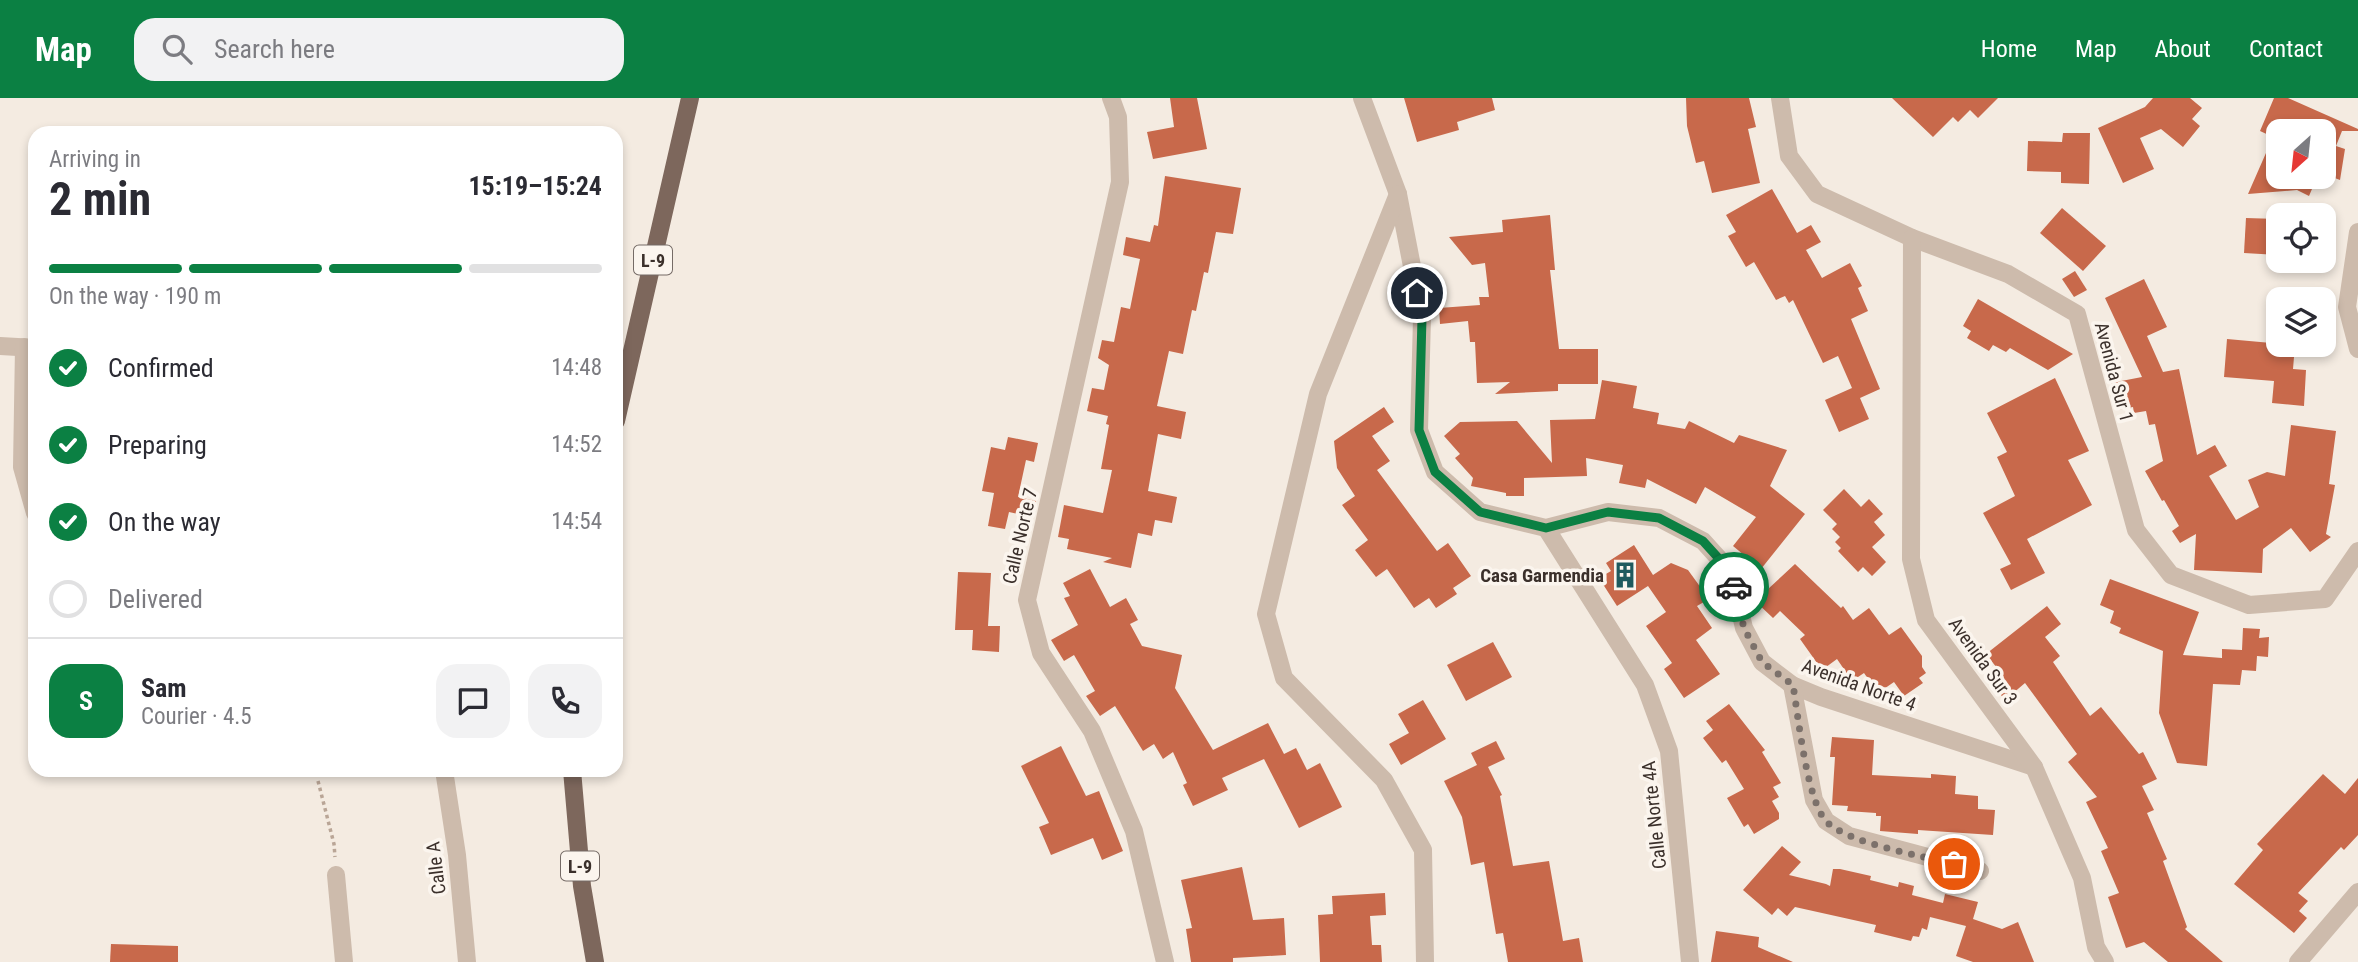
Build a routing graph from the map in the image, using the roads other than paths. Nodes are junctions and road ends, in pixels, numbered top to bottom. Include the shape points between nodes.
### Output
1 (690, 98) edge
2 (1111, 98) edge
3 (1362, 98) edge
4 (1780, 98) edge
5 (1398, 194) junction
6 (2358, 232) edge
7 (1912, 238) junction
8 (0, 346) edge
9 (28, 347) edge
10 (2358, 349) edge
11 (28, 377) edge
12 (623, 390) edge
13 (28, 488) edge
14 (1546, 528) junction
15 (2358, 551) edge
16 (1793, 685) junction
17 (2035, 767) junction
18 (445, 777) edge
19 (573, 777) edge
20 (1980, 871) dead end
21 (336, 875) road end
22 (2358, 892) edge
23 (344, 962) edge
24 (467, 962) edge
25 (595, 962) edge
26 (1165, 962) edge
27 (1424, 962) edge
28 (1690, 962) edge
29 (2105, 962) edge
30 (2298, 962) edge

1 - 12 main road, L-9
2 - 26 street, Calle Norte 7 via 1118,117 1120,182 1027,600 1041,653 1092,731 1134,831
3 - 5 street
4 - 7 street, Avenida Sur 1 via 1789,156 1817,194
5 - 14 street via 1422,318 1419,430 1435,472 1480,512
5 - 27 street via 1318,394 1266,614 1284,677 1384,780 1423,850
6 - 10 street via 2347,307
7 - 15 street, Avenida Sur 1 via 2008,274 2077,314 2136,530 2171,575 2249,605 2325,599
7 - 17 street, Avenida Sur 3 via 1911,559 1926,620
8 - 9 street
11 - 13 street via 22,467
14 - 16 street, Avenida Norte 4 via 1608,512 1659,518 1703,541 1731,572 1744,628 1762,662
14 - 28 street, Calle Norte 4A via 1645,685 1669,751
16 - 17 street, Avenida Norte 4
16 - 20 street via 1814,800 1826,821 1849,836
17 - 29 street, Avenida Sur 3 via 2082,878 2096,947
18 - 24 street, Calle A
19 - 25 main road, L-9 via 582,886
21 - 23 street
22 - 30 street

